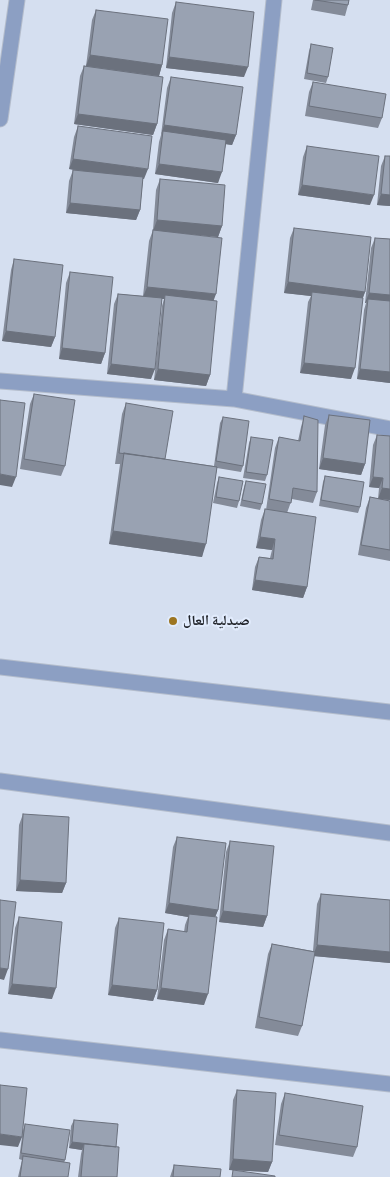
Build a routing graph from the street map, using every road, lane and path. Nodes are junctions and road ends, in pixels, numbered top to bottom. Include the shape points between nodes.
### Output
1 (17, 0) edge
2 (274, 0) edge
3 (0, 119) edge
4 (0, 381) edge
5 (234, 399) junction
6 (390, 429) edge
7 (0, 667) edge
8 (390, 712) edge
9 (0, 781) edge
10 (390, 832) edge
11 (0, 1040) edge
12 (390, 1084) edge

1 - 3 street
2 - 5 street
4 - 5 street
5 - 6 street
7 - 8 street
9 - 10 street
11 - 12 street

